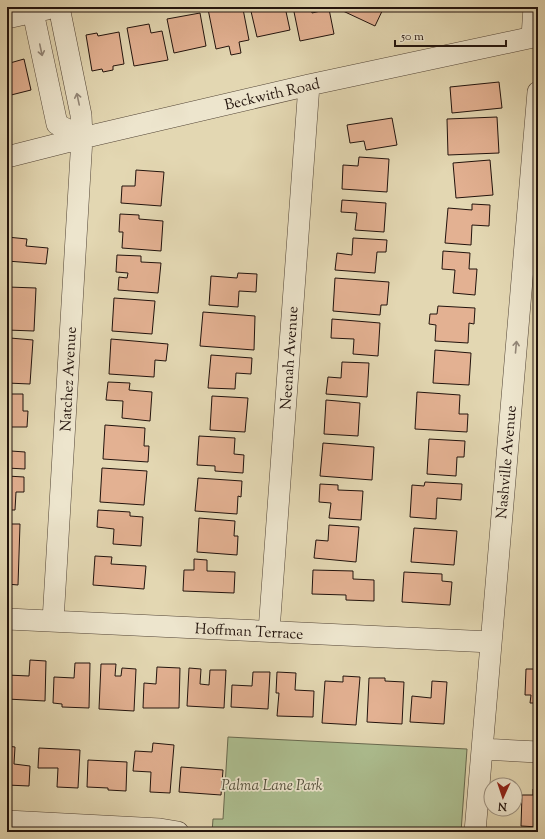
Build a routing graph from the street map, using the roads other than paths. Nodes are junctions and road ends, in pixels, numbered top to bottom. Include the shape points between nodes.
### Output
1 (58, 7) edge
2 (534, 7) edge
3 (33, 12) junction
4 (7, 18) edge
5 (535, 37) edge
6 (309, 85) junction
7 (538, 92) edge
8 (82, 138) junction
9 (7, 157) edge
10 (7, 619) edge
11 (53, 621) junction
12 (269, 632) junction
13 (491, 642) junction
14 (482, 749) junction
15 (538, 752) edge
16 (7, 821) edge
17 (178, 832) edge
18 (475, 832) edge

1 - 3 street
8 -> 1 street, Natchez Avenue via 81,115
2 - 5 street
3 - 4 street
3 -> 8 street via 57,124
5 - 6 street, Beckwith Road
6 - 8 street, Beckwith Road
6 - 12 street, Neenah Avenue
13 -> 7 street, Nashville Avenue
8 - 9 street, Beckwith Road
8 - 11 street, Natchez Avenue
10 - 11 street, Hoffman Terrace
11 - 12 street, Hoffman Terrace
12 - 13 street, Hoffman Terrace
13 - 14 street, Nashville Avenue
14 - 15 street
14 - 18 street, Nashville Avenue
16 - 17 street

